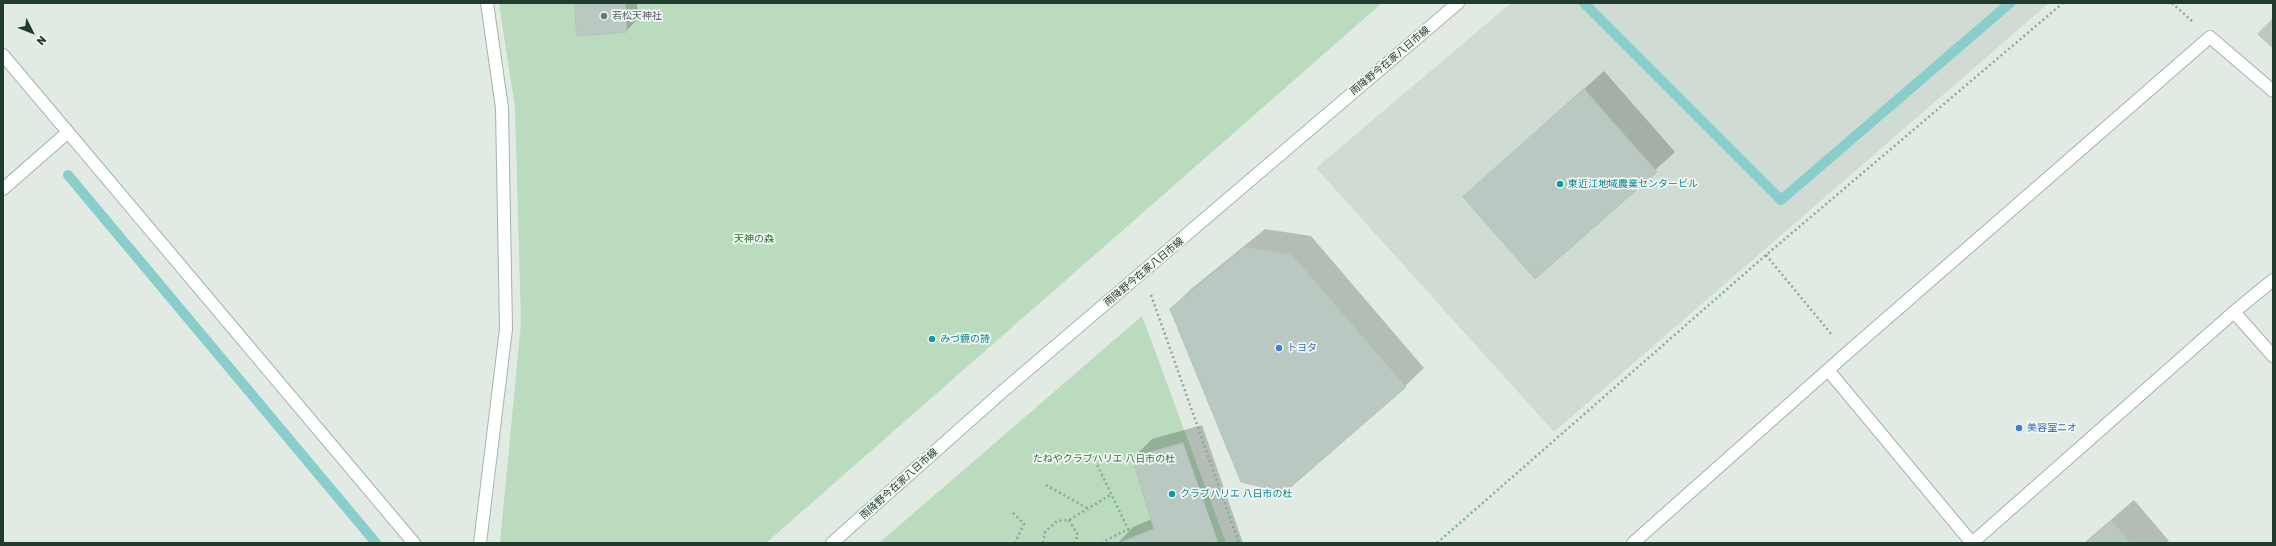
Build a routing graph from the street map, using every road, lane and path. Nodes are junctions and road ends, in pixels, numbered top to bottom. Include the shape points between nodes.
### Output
1 (487, 3) edge
2 (1458, 3) edge
3 (2062, 3) edge
4 (2172, 3) edge
5 (2210, 37) junction
6 (3, 55) edge
7 (2273, 91) edge
8 (67, 133) junction
9 (3, 189) edge
10 (1766, 255) junction
11 (2273, 280) edge
12 (1150, 292) dead end
13 (2234, 312) junction
14 (1846, 353) junction
15 (2273, 356) edge
16 (1828, 370) junction
17 (1093, 456) dead end
18 (1046, 486) dead end
19 (1112, 494) junction
20 (1087, 508) junction
21 (1013, 513) dead end
22 (1069, 520) junction
23 (1128, 529) junction
24 (1133, 536) dead end
25 (414, 543) edge
26 (480, 543) edge
27 (832, 543) edge
28 (1014, 543) edge
29 (1043, 543) edge
30 (1074, 543) edge
31 (1101, 543) edge
32 (1239, 543) edge
33 (1437, 543) edge
34 (1633, 543) edge
35 (1972, 543) edge

1 - 26 street via 502,108 506,329
2 - 27 street, 雨降野今在家八日市線 via 1003,391
3 - 10 path
4 - 5 path
5 - 7 street
5 - 14 street
6 - 8 street
8 - 9 street
8 - 25 street
10 - 14 path
10 - 33 path
11 - 13 street
12 - 32 path
13 - 15 street
13 - 35 street
14 - 16 street
16 - 34 street
16 - 35 street
17 - 19 path
18 - 20 path
19 - 20 path
19 - 23 path
20 - 22 path
21 - 28 path via 1024,524
22 - 29 path via 1057,521 1045,532
22 - 30 path via 1078,535
23 - 24 path
23 - 31 path

